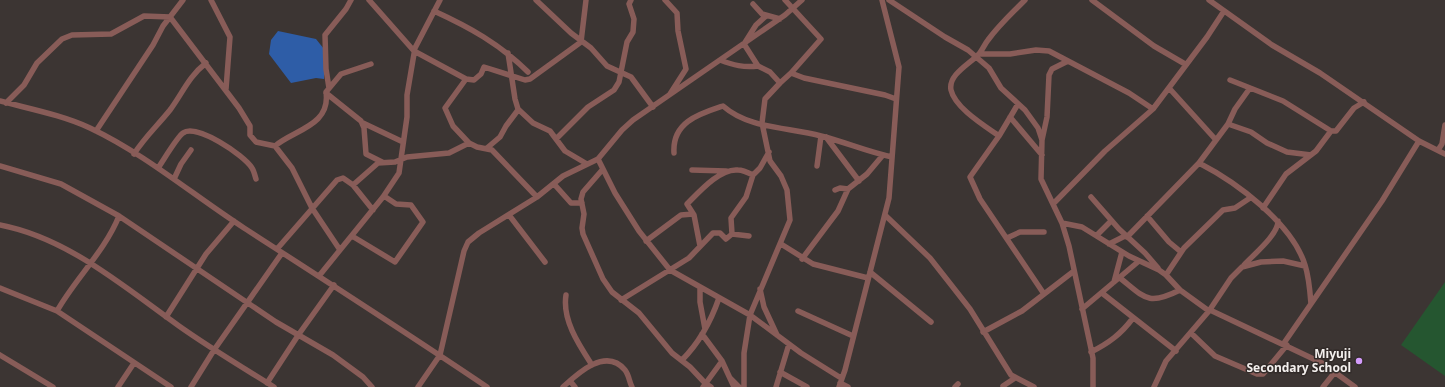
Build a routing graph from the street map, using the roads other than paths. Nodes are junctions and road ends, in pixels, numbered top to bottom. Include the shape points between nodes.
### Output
1 (183, 0) edge
2 (212, 0) edge
3 (350, 0) edge
4 (369, 0) edge
5 (432, 0) edge
6 (536, 0) edge
7 (586, 0) edge
8 (631, 0) edge
9 (665, 0) edge
10 (785, 0) edge
11 (802, 0) edge
12 (882, 0) edge
13 (889, 0) edge
14 (1025, 0) edge
15 (1092, 0) edge
16 (1209, 0) edge
17 (439, 2) edge
18 (753, 4) dead end
19 (792, 9) junction
20 (434, 11) junction
21 (1224, 11) junction
22 (766, 16) junction
23 (170, 17) junction
24 (780, 19) junction
25 (581, 40) junction
26 (744, 44) junction
27 (414, 51) junction
28 (508, 53) junction
29 (977, 55) junction
30 (720, 60) junction
31 (1068, 61) junction
32 (206, 63) junction
33 (371, 64) dead end
34 (1185, 64) junction
35 (758, 66) junction
36 (528, 72) dead end
37 (621, 72) junction
38 (791, 73) junction
39 (513, 76) junction
40 (466, 79) junction
41 (1230, 80) dead end
42 (780, 82) junction
43 (1169, 88) junction
44 (1250, 88) junction
45 (226, 89) junction
46 (327, 90) junction
47 (668, 96) junction
48 (896, 99) junction
49 (3, 102) edge
50 (1364, 102) junction
51 (1018, 104) junction
52 (653, 107) junction
53 (1152, 109) junction
54 (518, 110) junction
55 (1010, 117) junction
56 (363, 123) junction
57 (762, 123) junction
58 (1228, 124) junction
59 (1445, 125) edge
60 (96, 131) junction
61 (1331, 131) junction
62 (824, 136) junction
63 (999, 136) junction
64 (556, 139) junction
65 (1042, 140) junction
66 (1216, 140) junction
67 (1420, 141) junction
68 (403, 142) junction
69 (469, 143) junction
70 (275, 146) junction
71 (487, 148) junction
72 (191, 150) dead end
73 (1438, 150) junction
74 (769, 152) junction
75 (674, 153) dead end
76 (134, 154) junction
77 (1445, 154) edge
78 (883, 155) junction
79 (1042, 155) junction
80 (1310, 156) junction
81 (892, 157) junction
82 (401, 159) junction
83 (598, 159) junction
84 (383, 162) junction
85 (1199, 163) junction
86 (587, 164) junction
87 (0, 166) edge
88 (817, 166) dead end
89 (158, 168) junction
90 (603, 169) junction
91 (692, 170) dead end
92 (727, 171) junction
93 (753, 175) junction
94 (256, 179) dead end
95 (174, 180) junction
96 (859, 181) junction
97 (554, 184) junction
98 (353, 185) junction
99 (848, 189) junction
100 (835, 190) dead end
101 (384, 196) junction
102 (537, 197) junction
103 (1091, 197) dead end
104 (1250, 198) junction
105 (582, 203) junction
106 (1053, 204) junction
107 (312, 208) junction
108 (1263, 208) junction
109 (373, 210) junction
110 (693, 214) junction
111 (509, 215) junction
112 (119, 216) junction
113 (886, 216) junction
114 (1147, 216) junction
115 (1111, 221) junction
116 (1278, 221) junction
117 (234, 222) junction
118 (1062, 223) junction
119 (0, 225) edge
120 (1044, 232) dead end
121 (732, 234) junction
122 (1097, 235) junction
123 (352, 236) junction
124 (749, 236) dead end
125 (1126, 237) junction
126 (1007, 238) junction
127 (646, 241) junction
128 (781, 244) junction
129 (1109, 244) junction
130 (700, 246) junction
131 (340, 250) junction
132 (280, 251) junction
133 (1122, 252) junction
134 (1181, 252) junction
135 (802, 259) junction
136 (1139, 261) junction
137 (545, 262) dead end
138 (90, 263) junction
139 (1305, 266) junction
140 (197, 267) junction
141 (1242, 267) junction
142 (670, 270) junction
143 (1159, 270) junction
144 (1074, 271) junction
145 (869, 275) junction
146 (1166, 275) junction
147 (319, 276) junction
148 (1120, 278) junction
149 (1114, 282) junction
150 (334, 285) junction
151 (0, 288) edge
152 (700, 288) junction
153 (760, 289) junction
154 (1180, 290) junction
155 (1102, 292) junction
156 (1044, 294) junction
157 (566, 295) dead end
158 (719, 298) junction
159 (621, 300) junction
160 (249, 302) junction
161 (1311, 304) junction
162 (1082, 309) junction
163 (56, 311) junction
164 (798, 311) dead end
165 (1210, 311) junction
166 (750, 315) junction
167 (166, 317) junction
168 (1133, 318) junction
169 (931, 322) dead end
170 (703, 331) junction
171 (983, 332) junction
172 (1191, 333) junction
173 (299, 334) junction
174 (853, 336) junction
175 (779, 338) junction
176 (789, 344) junction
177 (1285, 344) junction
178 (214, 350) junction
179 (1176, 351) junction
180 (1092, 352) junction
181 (0, 355) edge
182 (440, 355) junction
183 (682, 360) junction
184 (722, 361) junction
185 (134, 363) junction
186 (592, 365) junction
187 (780, 372) junction
188 (1335, 372) junction
189 (729, 377) junction
190 (1015, 378) junction
191 (570, 381) junction
192 (267, 383) junction
193 (840, 383) edge
194 (48, 384) junction
195 (704, 385) edge
196 (1003, 386) dead end
197 (1352, 386) edge
198 (40, 387) edge
199 (53, 387) edge
200 (118, 387) edge
201 (171, 387) edge
202 (191, 387) edge
203 (274, 387) edge
204 (372, 387) edge
205 (418, 387) edge
206 (487, 387) edge
207 (563, 387) edge
208 (575, 387) edge
209 (632, 387) edge
210 (711, 387) edge
211 (734, 387) edge
212 (740, 387) edge
213 (744, 387) edge
214 (776, 387) edge
215 (807, 387) edge
216 (848, 387) edge
217 (1034, 387) edge
218 (1093, 387) edge
219 (1154, 387) edge
220 (1323, 387) edge

1 - 23 street
2 - 45 street via 230,37
3 - 46 street via 325,35
4 - 27 street
5 - 17 street
6 - 25 street
7 - 25 street
8 - 37 street via 629,4 634,19 633,32 627,42
9 - 47 street via 677,13 686,69
10 - 19 street
11 - 19 street
12 - 48 street via 899,67
13 - 29 street
14 - 29 street via 992,34
15 - 34 street via 1154,46
16 - 21 street
17 - 20 street
18 - 22 street
19 - 24 street
19 - 38 street via 821,39
20 - 27 street
20 - 28 street via 480,33
21 - 34 street
21 - 50 street via 1272,45
22 - 24 street
22 - 26 street via 756,25
23 - 32 street
23 - 49 street via 144,16 111,34 72,35 62,39 38,64 24,85
23 - 60 street
24 - 26 street
25 - 37 street via 607,66
25 - 39 street via 530,79
26 - 30 street
26 - 35 street
27 - 40 street
27 - 68 street
28 - 36 street
28 - 39 street
29 - 31 street via 1043,50
29 - 51 street via 993,72 1001,88
29 - 63 street via 953,79 951,88 953,95 966,111
30 - 35 street via 734,65
30 - 47 street
31 - 53 street via 1129,93
31 - 65 street via 1050,71 1047,117
32 - 45 street
32 - 76 street via 194,72 170,109 153,131 142,140
33 - 46 street via 345,72
34 - 43 street
35 - 42 street via 770,72
37 - 52 street via 631,77
37 - 64 street via 614,90 588,107
38 - 42 street
38 - 48 street
39 - 40 street via 484,67 474,80
39 - 54 street
40 - 69 street via 445,108 453,126
41 - 44 street
42 - 57 street via 766,99
43 - 53 street
43 - 66 street
44 - 58 street via 1234,109
44 - 61 street via 1283,101
45 - 70 street via 250,126 250,135 256,142
46 - 56 street
46 - 70 street via 327,100 317,120
47 - 52 street
48 - 81 street
49 - 60 street
50 - 61 street via 1354,108 1336,131
50 - 67 street
51 - 55 street
51 - 65 street via 1032,118
52 - 83 street via 632,120
53 - 106 street via 1105,151
54 - 64 street via 533,123 550,131
54 - 71 street via 500,137
55 - 63 street
55 - 79 street
56 - 68 street
56 - 84 street via 366,154
57 - 62 street
57 - 74 street
57 - 75 street via 740,118 723,106 693,116 686,121 675,139
58 - 66 street
58 - 80 street via 1251,132 1287,152
59 - 73 street via 1442,144
60 - 76 street
61 - 80 street via 1323,144
62 - 78 street
62 - 88 street
62 - 96 street
63 - 126 street via 970,177 980,199
64 - 86 street via 565,151
65 - 79 street
66 - 85 street
67 - 73 street
67 - 161 street
68 - 82 street
69 - 71 street
69 - 82 street via 449,153
70 - 107 street via 292,168
71 - 102 street via 492,150
72 - 95 street
73 - 77 street
74 - 93 street
74 - 128 street via 770,161 787,190 790,220
76 - 89 street
78 - 81 street
78 - 96 street
79 - 106 street via 1042,184
80 - 108 street via 1286,174
81 - 113 street
82 - 84 street
82 - 101 street via 399,173
83 - 86 street
83 - 90 street
84 - 98 street via 372,166
85 - 104 street via 1216,171
85 - 114 street
86 - 97 street
87 - 112 street via 61,184
89 - 94 street via 182,133 191,130 201,132 235,152 251,167
89 - 95 street
90 - 105 street via 583,192
90 - 127 street via 615,193
91 - 92 street
92 - 93 street via 738,170
92 - 110 street via 709,182 687,204
93 - 121 street via 746,197 731,218
95 - 117 street
96 - 99 street
97 - 102 street
97 - 105 street via 571,203
98 - 107 street via 343,178 337,180
98 - 109 street
99 - 100 street
99 - 135 street via 838,211
101 - 109 street
101 - 123 street via 396,204 411,205 423,222 395,262
102 - 111 street
103 - 115 street
104 - 108 street
104 - 134 street via 1235,208 1223,210
105 - 159 street via 583,234 607,285
106 - 118 street
107 - 131 street
107 - 132 street
108 - 116 street
109 - 123 street
110 - 127 street via 681,215
110 - 130 street
111 - 137 street
111 - 182 street via 468,242
112 - 138 street via 113,232
112 - 140 street
113 - 145 street
113 - 171 street via 930,258 966,304
114 - 125 street
114 - 134 street
115 - 122 street
115 - 125 street
116 - 139 street via 1291,238
116 - 141 street via 1278,226 1267,241
117 - 132 street
117 - 140 street
118 - 122 street via 1082,227
118 - 144 street
119 - 138 street via 60,246
120 - 126 street via 1023,232
121 - 124 street
121 - 130 street via 726,239 720,233 713,233
122 - 129 street
123 - 131 street
125 - 129 street
125 - 143 street via 1145,253
126 - 156 street
127 - 142 street
128 - 135 street
128 - 153 street
129 - 133 street
130 - 142 street
131 - 147 street
132 - 147 street
132 - 160 street
133 - 136 street
133 - 149 street
134 - 146 street
135 - 145 street via 825,267
136 - 143 street
136 - 148 street
138 - 163 street
138 - 167 street
139 - 141 street via 1275,261 1256,262
139 - 161 street
140 - 160 street
140 - 167 street
141 - 165 street via 1231,278
142 - 152 street
142 - 159 street
143 - 146 street
144 - 156 street
144 - 162 street
145 - 169 street
145 - 174 street
146 - 154 street
147 - 150 street
148 - 149 street
148 - 154 street via 1140,295 1150,299 1167,296
149 - 155 street
150 - 173 street
150 - 182 street
151 - 163 street
152 - 158 street
152 - 170 street
153 - 166 street
153 - 175 street via 764,307
154 - 165 street
155 - 162 street
155 - 168 street
156 - 171 street via 1022,311
157 - 186 street via 565,304 573,330
158 - 166 street
158 - 170 street
159 - 183 street via 639,313 672,353
160 - 173 street via 276,322
160 - 178 street
161 - 177 street
162 - 180 street
163 - 185 street
164 - 174 street
165 - 172 street
165 - 177 street
166 - 175 street
166 - 213 street via 743,358
167 - 178 street
168 - 179 street
168 - 180 street via 1109,343
170 - 183 street
170 - 184 street
171 - 190 street
172 - 177 street via 1215,356 1257,374 1263,374
172 - 179 street
173 - 192 street
173 - 204 street via 333,355 363,377
174 - 193 street
175 - 176 street
176 - 187 street
176 - 193 street
177 - 188 street
178 - 192 street
178 - 202 street
179 - 219 street via 1166,361
180 - 218 street
181 - 194 street
182 - 205 street
182 - 206 street
183 - 195 street
184 - 189 street
184 - 195 street
185 - 200 street
185 - 201 street
186 - 191 street
186 - 209 street via 604,360 615,362 626,371
187 - 214 street
187 - 215 street
188 - 197 street
188 - 220 street
189 - 211 street
189 - 212 street
190 - 196 street
190 - 217 street
191 - 207 street
191 - 208 street
192 - 203 street
193 - 216 street
194 - 198 street
194 - 199 street
195 - 210 street

